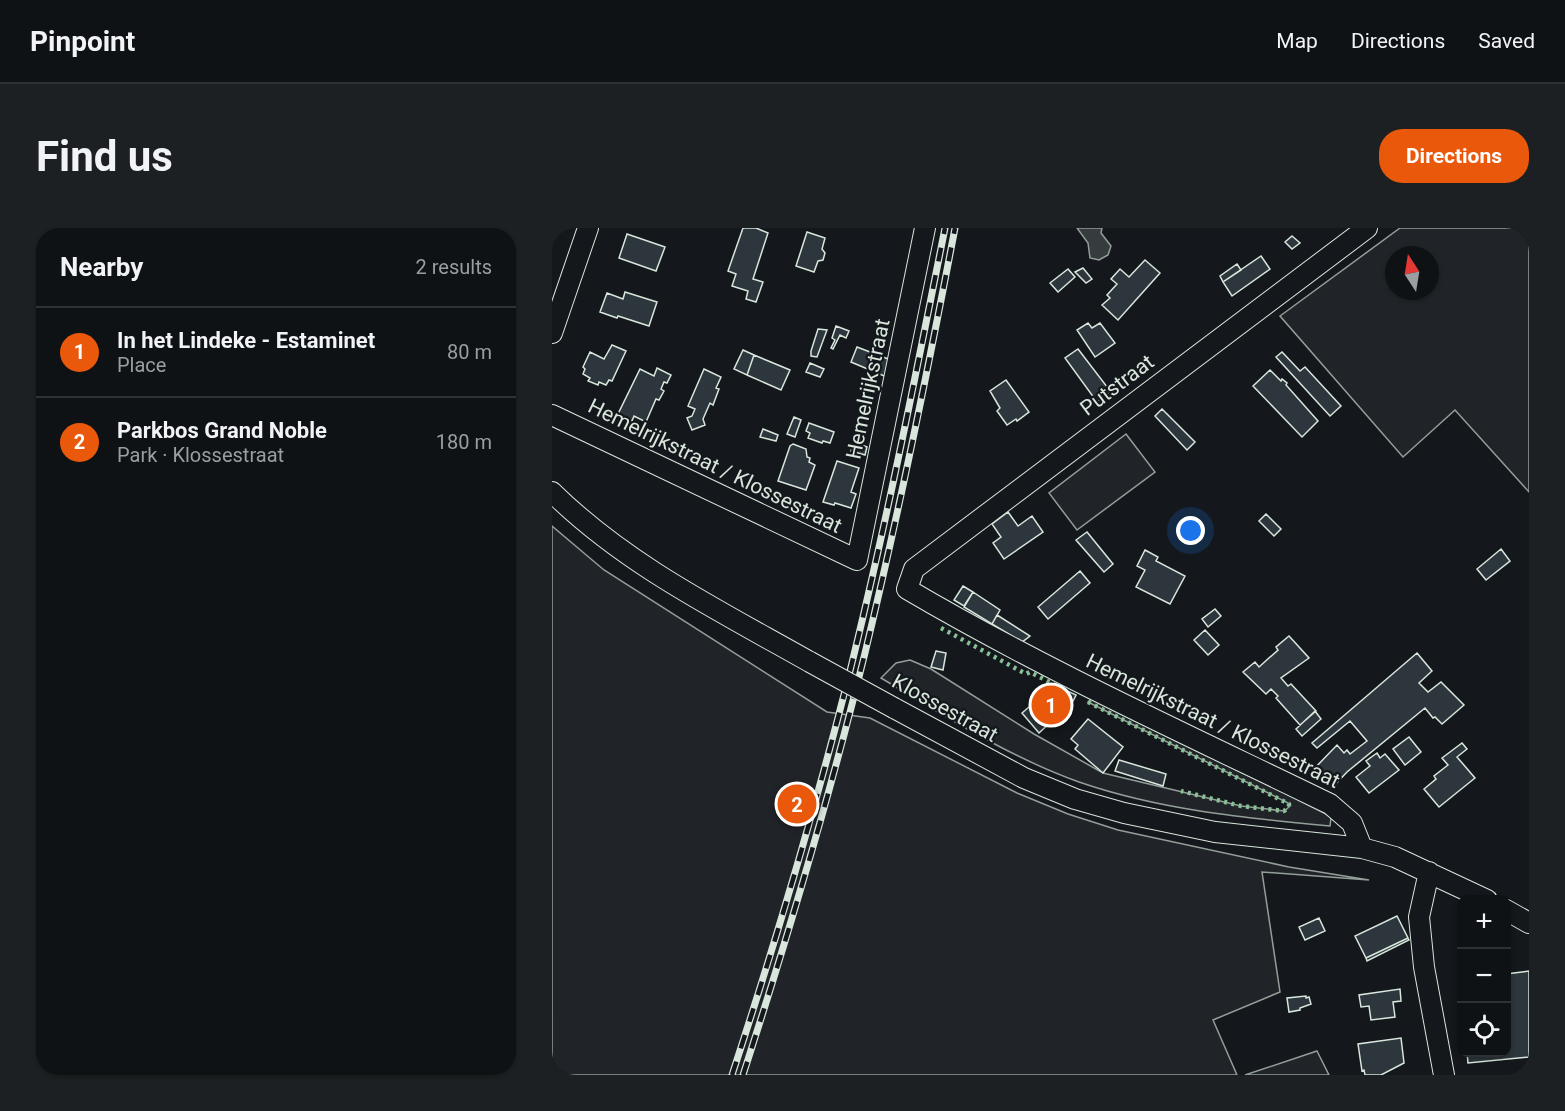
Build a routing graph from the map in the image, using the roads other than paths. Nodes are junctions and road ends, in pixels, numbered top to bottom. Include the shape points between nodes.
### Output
1 (588, 228) edge
2 (925, 228) edge
3 (1367, 228) edge
4 (552, 333) edge
5 (552, 415) edge
6 (552, 492) edge
7 (857, 560) joint
8 (907, 589) joint
9 (1362, 848) junction
10 (1429, 872) junction
11 (1477, 895) edge
12 (1511, 913) edge
13 (1529, 923) edge
14 (1444, 1075) edge

1 - 4 street
2 - 7 street, Hemelrijkstraat
3 - 8 street, Putstraat via 914,569
5 - 7 street, Hemelrijkstraat / Klossestraat
6 - 9 street, Klossestraat, bridge via 633,560 1024,778 1124,813 1215,832
8 - 9 street, Hemelrijkstraat / Klossestraat via 1085,685 1330,804 1352,823
9 - 10 street
10 - 11 street
10 - 14 street via 1419,917
12 - 13 street

